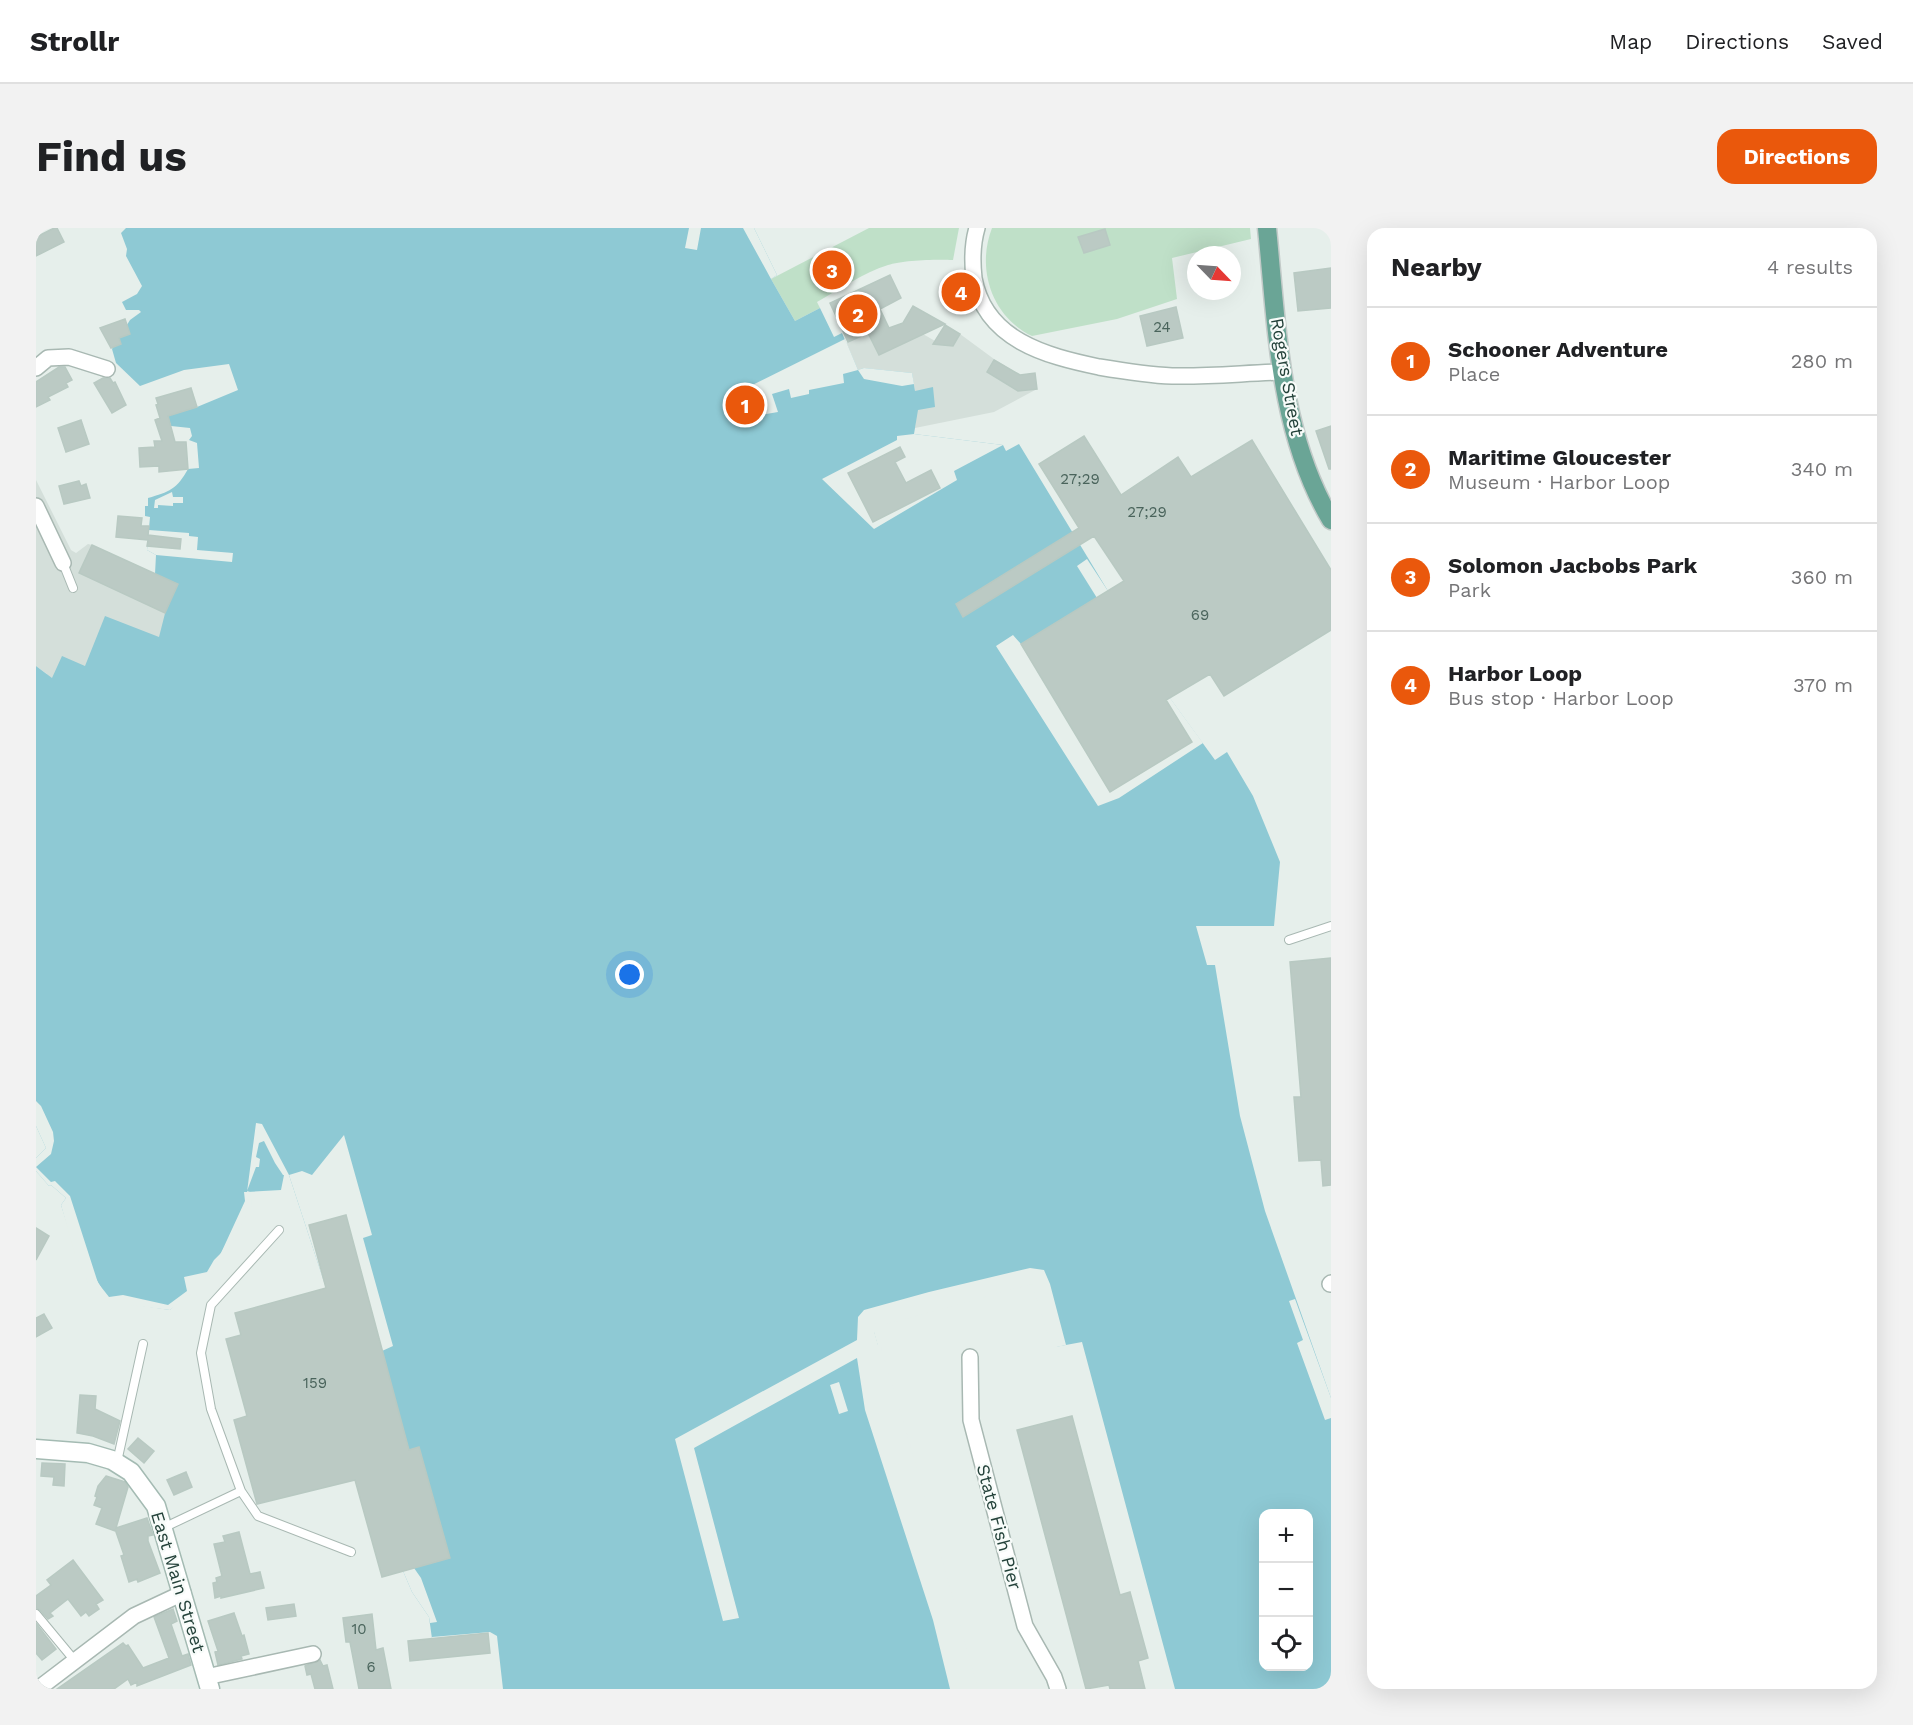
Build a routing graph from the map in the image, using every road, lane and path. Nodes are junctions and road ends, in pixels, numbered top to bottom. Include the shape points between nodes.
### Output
1 (977, 228) edge
2 (1267, 228) edge
3 (36, 369) edge
4 (107, 369) dead end
5 (1282, 372) junction
6 (36, 506) edge
7 (1331, 520) edge
8 (63, 563) joint
9 (73, 588) dead end
10 (1331, 927) edge
11 (1288, 940) dead end
12 (279, 1230) dead end
13 (143, 1344) dead end
14 (970, 1357) dead end
15 (36, 1449) edge
16 (117, 1463) junction
17 (241, 1491) junction
18 (163, 1528) junction
19 (351, 1552) dead end
20 (183, 1593) junction
21 (36, 1614) edge
22 (313, 1654) dead end
23 (75, 1661) junction
24 (208, 1683) edge
25 (38, 1689) edge
26 (1059, 1689) edge

1 - 5 street via 972,257 977,292 1003,330 1032,348 1084,364 1141,374
2 - 5 main road, Rogers Street
3 - 4 street via 48,358 69,357
5 - 7 main road, Rogers Street via 1305,464
6 - 8 street
8 - 9 lane
10 - 11 lane
12 - 17 lane via 210,1305 201,1353 211,1409
13 - 16 lane
14 - 26 street, State Fish Pier via 971,1420 1025,1626
15 - 16 main road, East Main Street via 88,1453
16 - 18 main road, East Main Street via 131,1472 156,1506
17 - 18 lane
17 - 19 lane via 258,1516
18 - 20 main road, East Main Street
20 - 23 street via 134,1616
20 - 24 main road, East Main Street
21 - 23 lane
22 - 24 street
23 - 25 street

